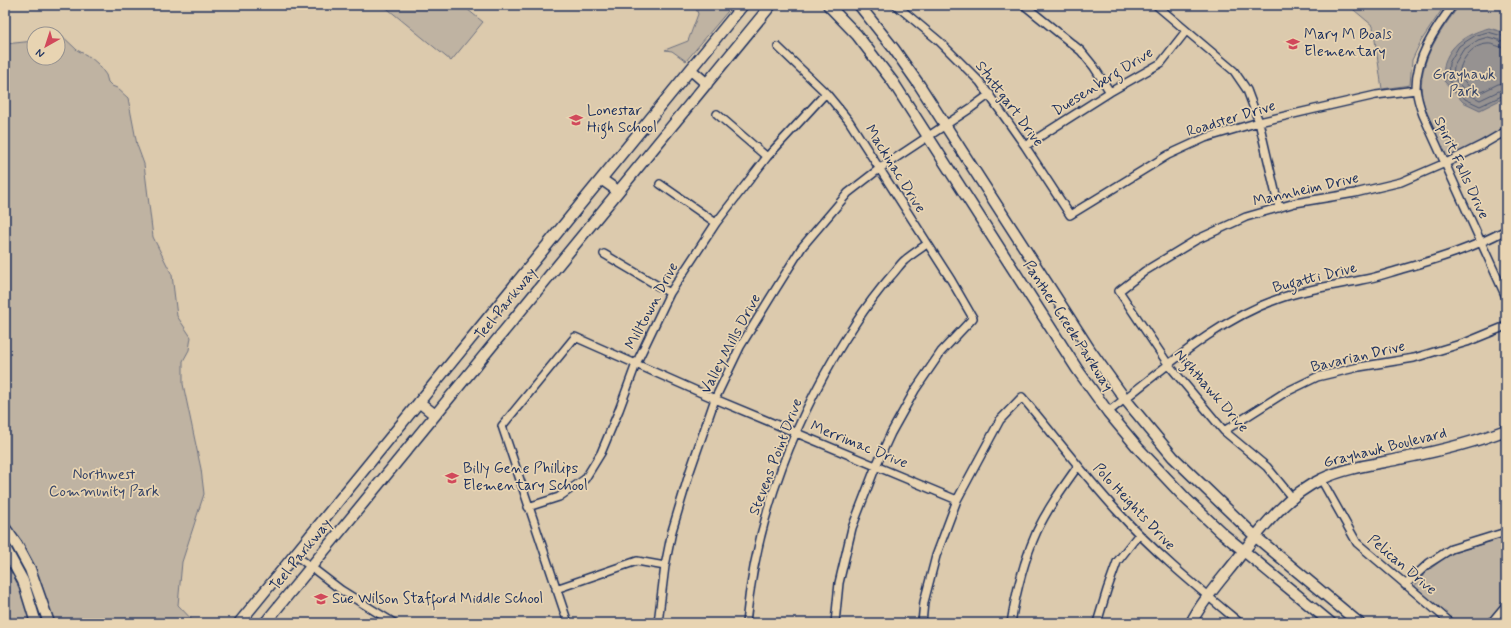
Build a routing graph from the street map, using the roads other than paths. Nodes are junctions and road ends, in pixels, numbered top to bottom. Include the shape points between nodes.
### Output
1 (743, 5) edge
2 (771, 5) edge
3 (828, 5) edge
4 (859, 5) edge
5 (896, 5) edge
6 (1024, 5) edge
7 (1156, 5) edge
8 (1453, 5) edge
9 (1186, 31) junction
10 (778, 47) dead end
11 (691, 70) junction
12 (707, 84) junction
13 (1416, 90) junction
14 (1110, 92) junction
15 (826, 94) junction
16 (990, 94) junction
17 (717, 114) dead end
18 (1259, 122) junction
19 (945, 125) junction
20 (1506, 131) edge
21 (928, 136) junction
22 (1025, 146) junction
23 (767, 157) junction
24 (1445, 163) junction
25 (879, 169) junction
26 (601, 179) junction
27 (660, 184) dead end
28 (618, 192) junction
29 (1279, 208) junction
30 (1070, 215) joint
31 (716, 223) junction
32 (1506, 230) edge
33 (1482, 242) junction
34 (928, 244) junction
35 (604, 254) dead end
36 (1119, 291) joint
37 (670, 293) junction
38 (1506, 297) edge
39 (1506, 326) edge
40 (636, 364) junction
41 (1168, 364) junction
42 (715, 399) junction
43 (1125, 399) junction
44 (419, 402) junction
45 (1108, 412) junction
46 (435, 415) junction
47 (1506, 430) edge
48 (795, 432) junction
49 (1224, 432) junction
50 (876, 466) junction
51 (1078, 466) junction
52 (1321, 479) junction
53 (1293, 499) junction
54 (957, 500) junction
55 (528, 507) junction
56 (5, 528) edge
57 (1506, 532) edge
58 (1139, 534) junction
59 (1256, 537) junction
60 (5, 548) edge
61 (1244, 552) junction
62 (294, 554) junction
63 (310, 566) junction
64 (665, 566) junction
65 (1405, 585) junction
66 (556, 589) junction
67 (1208, 596) junction
68 (1506, 605) edge
69 (36, 623) edge
70 (49, 623) edge
71 (239, 623) edge
72 (265, 623) edge
73 (394, 623) edge
74 (568, 623) edge
75 (658, 623) edge
76 (746, 623) edge
77 (835, 623) edge
78 (922, 623) edge
79 (1011, 623) edge
80 (1097, 623) edge
81 (1191, 623) edge
82 (1240, 623) edge
83 (1331, 623) edge
84 (1359, 623) edge
85 (1451, 623) edge
86 (1491, 623) edge

1 - 11 main road, Teel Parkway
2 - 12 main road, Teel Parkway
3 - 21 main road, Panther Creek Parkway via 876,58
4 - 19 main road, Panther Creek Parkway via 894,49
5 - 16 street, Stuttgart Drive via 940,41
6 - 14 street via 1081,52 1094,66
7 - 9 street
8 - 13 street, Spirit Falls Drive via 1420,59
9 - 14 street, Duesenberg Drive via 1161,63
9 - 18 street via 1234,71 1247,90
10 - 15 street, Mackinac Drive
11 - 12 main road
11 - 26 main road, Teel Parkway
12 - 28 main road, Teel Parkway
13 - 18 street, Roadster Drive via 1376,95
13 - 24 street, Spirit Falls Drive via 1423,115
14 - 22 street, Duesenberg Drive
15 - 23 street, Milltown Drive
15 - 25 street, Mackinac Drive via 849,121
16 - 19 street, Valley Mills Drive
16 - 22 street, Stuttgart Drive
17 - 23 street
18 - 29 street
18 - 30 street, Roadster Drive via 1205,138 1174,152
19 - 21 street, Valley Mills Drive
19 - 43 main road, Panther Creek Parkway via 1090,350
20 - 24 street, Mannheim Drive
21 - 25 street, Valley Mills Drive
21 - 45 main road, Panther Creek Parkway via 1077,369
22 - 30 street, Stuttgart Drive
23 - 31 street, Milltown Drive
24 - 29 street, Mannheim Drive via 1401,182
24 - 33 street, Spirit Falls Drive
25 - 34 street, Mackinac Drive
25 - 42 street, Valley Mills Drive via 848,193 802,247 740,348
26 - 28 main road
26 - 44 main road, Teel Parkway
27 - 31 street
28 - 46 main road, Teel Parkway
29 - 36 street, Mannheim Drive via 1246,218 1196,240 1145,271
31 - 37 street, Milltown Drive
32 - 33 street, Bugatti Drive
33 - 38 street, Spirit Falls Drive
33 - 41 street, Bugatti Drive via 1461,251 1369,278 1278,299 1239,316
34 - 48 street, Stevens Point Drive via 905,260 871,299 836,353
34 - 50 street, Mackinac Drive via 973,318 941,352 915,390
35 - 37 street
36 - 41 street, Nighthawk Drive
37 - 40 street, Milltown Drive
39 - 49 street, Bavarian Drive via 1467,342 1414,358 1317,377 1284,393
40 - 42 street, Merrimac Drive
40 - 55 street, Milltown Drive via 601,453 585,479 559,497
40 - 55 street, Merrimac Drive via 575,337 502,426
41 - 43 street, Bugatti Drive
41 - 49 street, Nighthawk Drive
42 - 48 street, Merrimac Drive
42 - 64 street, Valley Mills Drive via 672,531
43 - 45 street, Bugatti Drive
43 - 59 main road, Panther Creek Parkway via 1173,457
44 - 46 main road
44 - 62 main road, Teel Parkway
45 - 61 main road, Panther Creek Parkway via 1182,495
46 - 63 main road, Teel Parkway
47 - 52 main road, Grayhawk Boulevard via 1439,451
48 - 50 street, Merrimac Drive
48 - 76 street, Stevens Point Drive via 767,509 749,589
49 - 53 street, Nighthawk Drive via 1267,467
50 - 54 street, Merrimac Drive
50 - 77 street via 852,528 839,582
51 - 54 street, Polo Heights Drive via 1022,397 1000,420
51 - 58 street, Polo Heights Drive
51 - 79 street via 1057,495 1037,531 1021,575
52 - 53 main road, Grayhawk Boulevard
52 - 65 street, Pelican Drive via 1357,544
53 - 59 main road, Grayhawk Boulevard
54 - 78 street via 936,556 924,602
55 - 66 street
56 - 70 main road via 30,569
57 - 65 street via 1451,549 1429,563
58 - 67 street, Polo Heights Drive
58 - 80 street via 1117,562
59 - 61 main road, Grayhawk Boulevard
59 - 84 main road, Panther Creek Parkway
60 - 69 main road via 23,581
61 - 67 main road, Grayhawk Boulevard
61 - 83 main road, Panther Creek Parkway
62 - 63 street
62 - 71 main road, Teel Parkway
63 - 72 main road, Teel Parkway
63 - 73 street
64 - 66 street via 637,561
64 - 75 street, Valley Mills Drive
65 - 85 street, Pelican Drive
66 - 74 street
67 - 81 main road, Grayhawk Boulevard
67 - 82 street, Polo Heights Drive
68 - 86 street

